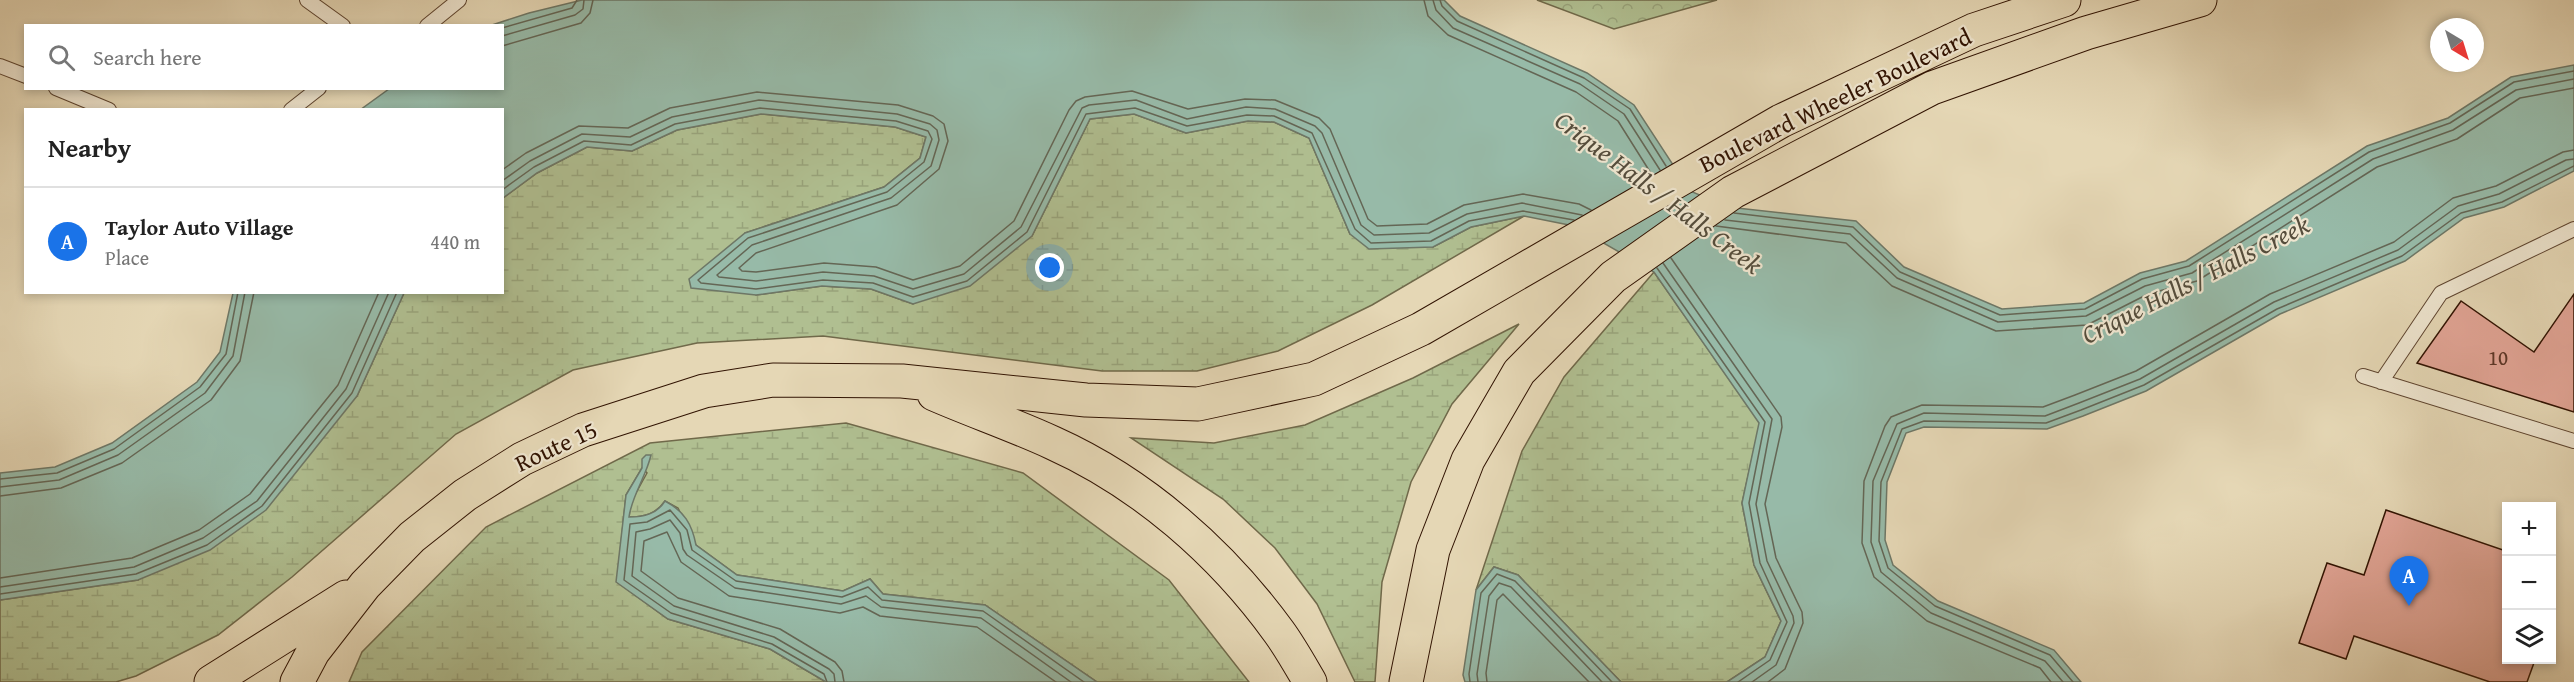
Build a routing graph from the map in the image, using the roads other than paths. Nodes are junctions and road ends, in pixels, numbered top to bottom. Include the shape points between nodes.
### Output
1 (307, 0) edge
2 (459, 0) edge
3 (2064, 0) edge
4 (2200, 0) edge
5 (340, 24) edge
6 (429, 24) edge
7 (0, 66) edge
8 (24, 75) edge
9 (61, 90) edge
10 (317, 90) edge
11 (104, 108) edge
12 (294, 108) edge
13 (2574, 229) edge
14 (2363, 376) dead end
15 (902, 381) junction
16 (2381, 382) junction
17 (2574, 441) edge
18 (365, 585) junction
19 (211, 682) edge
20 (297, 682) edge
21 (1310, 682) edge
22 (1407, 682) edge

1 - 5 lane
2 - 6 lane
3 - 15 highway, Boulevard Wheeler Boulevard via 1974,30 1781,121 1421,329 1314,379 1198,404 1086,400
4 - 22 highway, Boulevard Wheeler Boulevard via 2086,33 1932,88 1734,192 1613,277 1519,372 1467,460 1433,550
7 - 8 lane
9 - 11 lane
10 - 12 lane
13 - 16 lane via 2441,293
14 - 16 lane
15 - 18 highway, Route 15 via 773,380 715,389 583,430 522,459 465,495 412,537
15 - 21 highway via 1054,443 1119,479 1178,523 1232,574 1279,632
16 - 17 lane
18 - 19 highway
18 - 20 highway, Route 15 via 313,652

